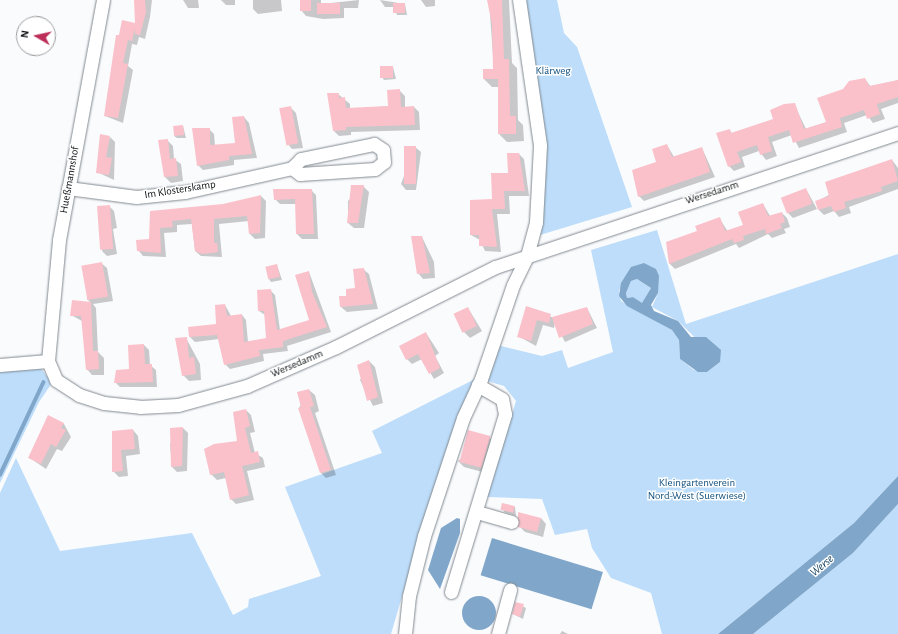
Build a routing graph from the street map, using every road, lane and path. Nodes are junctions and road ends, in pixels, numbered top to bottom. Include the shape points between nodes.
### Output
1 (103, 0) edge
2 (519, 0) edge
3 (898, 133) edge
4 (292, 168) junction
5 (68, 188) junction
6 (527, 256) junction
7 (48, 361) junction
8 (0, 365) edge
9 (56, 380) joint
10 (479, 382) junction
11 (477, 512) junction
12 (512, 522) dead end
13 (510, 590) dead end
14 (451, 592) dead end
15 (405, 634) edge
16 (498, 634) edge

1 - 5 street, Hueßmannshof
2 - 6 street via 540,145 537,214
3 - 6 street, Wersedamm
4 - 4 street, Im Klosterskamp via 300,174 375,169 384,162 383,150 374,144 301,159
4 - 5 street, Im Klosterskamp via 185,192 136,197
5 - 7 street, Hueßmannshof
6 - 9 street, Wersedamm via 495,267 336,347 275,374 178,405 140,407 104,403 79,395
6 - 10 street via 513,285
7 - 8 street
7 - 9 street, Hueßmannshof
10 - 11 street via 502,399 505,414
10 - 15 street via 463,418 424,536 409,596
11 - 12 street
11 - 14 street
13 - 16 street

